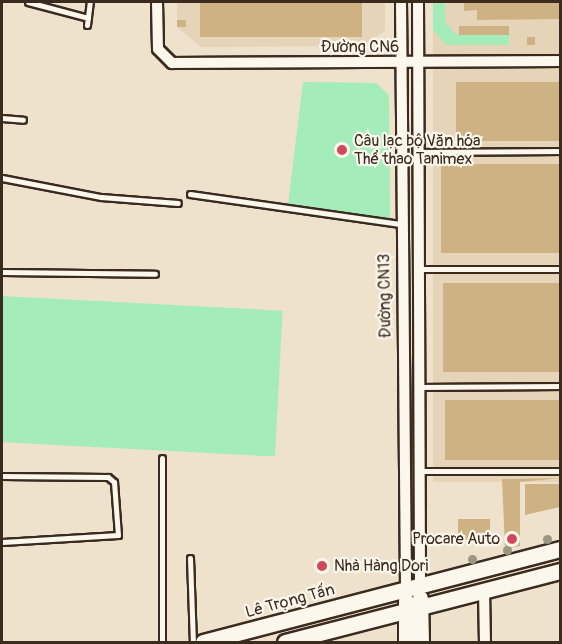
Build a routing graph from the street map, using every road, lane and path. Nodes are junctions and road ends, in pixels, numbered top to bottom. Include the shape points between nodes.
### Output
1 (28, 2) edge
2 (90, 2) edge
3 (157, 2) edge
4 (401, 2) edge
5 (418, 2) edge
6 (41, 3) edge
7 (88, 18) junction
8 (87, 25) dead end
9 (561, 61) edge
10 (402, 62) junction
11 (418, 62) junction
12 (2, 118) edge
13 (22, 120) dead end
14 (561, 151) edge
15 (418, 152) junction
16 (2, 178) edge
17 (190, 194) dead end
18 (178, 203) dead end
19 (403, 224) junction
20 (419, 269) junction
21 (561, 269) edge
22 (2, 272) edge
23 (155, 274) dead end
24 (404, 373) junction
25 (419, 373) junction
26 (561, 386) edge
27 (420, 387) junction
28 (162, 458) dead end
29 (420, 471) junction
30 (561, 471) edge
31 (2, 476) edge
32 (2, 542) edge
33 (561, 549) edge
34 (190, 558) dead end
35 (561, 571) edge
36 (413, 588) junction
37 (484, 591) junction
38 (413, 609) junction
39 (162, 642) edge
40 (193, 642) edge
41 (202, 642) edge
42 (285, 642) edge
43 (406, 642) edge
44 (421, 642) edge
45 (485, 642) edge

1 - 6 lane
2 - 7 lane
3 - 10 street, Đường CN6 via 161,58 172,63
4 - 10 street, Đường CN13
5 - 11 street, Đường CN13
6 - 7 lane
7 - 8 lane
9 - 11 street, Đường CN6
10 - 11 street, Đường CN6
10 - 19 street, Đường CN13
11 - 15 street, Đường CN13
12 - 13 lane
14 - 15 lane
15 - 20 street, Đường CN13
16 - 18 lane via 101,197
17 - 19 lane
19 - 24 street, Đường CN13
20 - 21 lane
20 - 25 street, Đường CN13
22 - 23 lane
24 - 25 street
24 - 36 street, Đường CN13
25 - 27 street, Đường CN13
26 - 27 lane
27 - 29 street, Đường CN13
28 - 39 lane
29 - 30 lane
29 - 36 street, Đường CN13
31 - 32 lane via 108,477 114,482 118,535
33 - 36 main road, Lê Trọng Tấn
34 - 40 lane
35 - 37 main road
36 - 38 main road
36 - 41 main road, Lê Trọng Tấn
37 - 38 main road
37 - 45 street
38 - 42 main road
38 - 43 main road
38 - 44 main road

